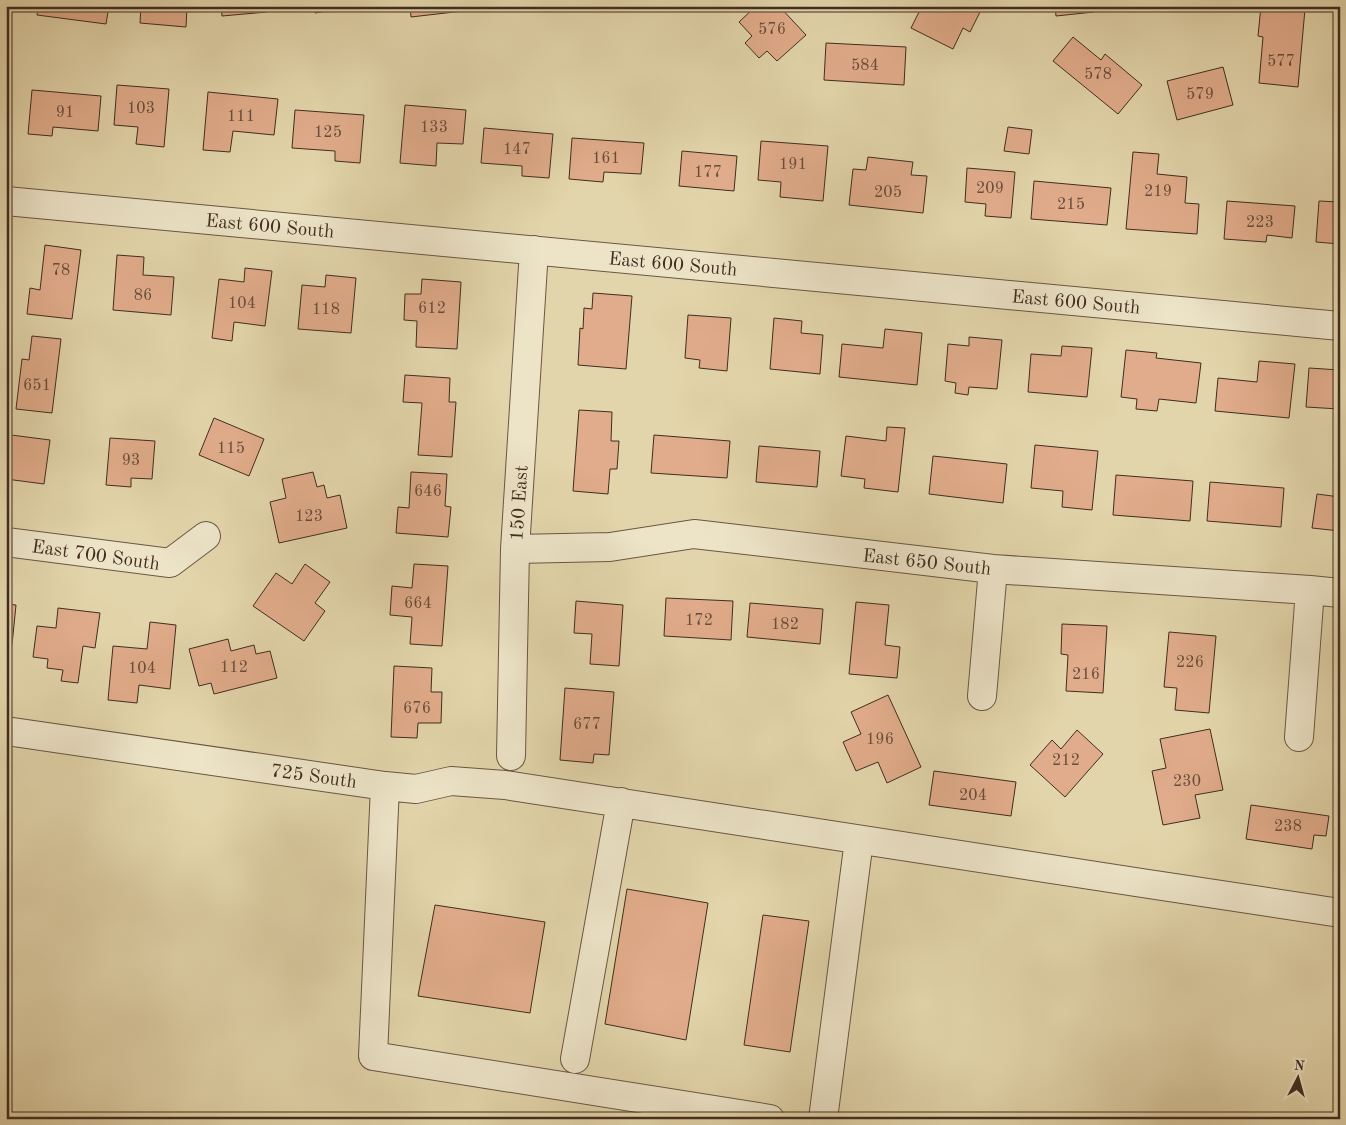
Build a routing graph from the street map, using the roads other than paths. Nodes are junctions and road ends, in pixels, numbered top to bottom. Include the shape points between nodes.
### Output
1 (6, 201) edge
2 (534, 250) junction
3 (1340, 326) edge
4 (206, 536) dead end
5 (6, 542) edge
6 (515, 549) junction
7 (993, 569) junction
8 (1310, 590) junction
9 (1340, 593) edge
10 (982, 696) dead end
11 (7, 736) edge
12 (1299, 737) dead end
13 (511, 756) dead end
14 (385, 786) junction
15 (621, 802) junction
16 (859, 840) junction
17 (1340, 913) edge
18 (575, 1059) dead end
19 (770, 1119) edge
20 (823, 1119) edge

1 - 2 street, East 600 South
2 - 3 street, East 600 South
2 - 6 street, 150 East
4 - 5 street, East 700 South via 170,563
6 - 7 street, East 650 South via 610,547 694,534
6 - 13 street, 150 East
7 - 8 street, East 650 South
7 - 10 street
8 - 9 street, East 650 South
8 - 12 street
11 - 14 street, 725 South
14 - 15 street, 725 South via 416,789 451,781 504,785
14 - 19 street via 372,1056
15 - 16 street, 725 South
15 - 18 street
16 - 17 street, 725 South
16 - 20 street

